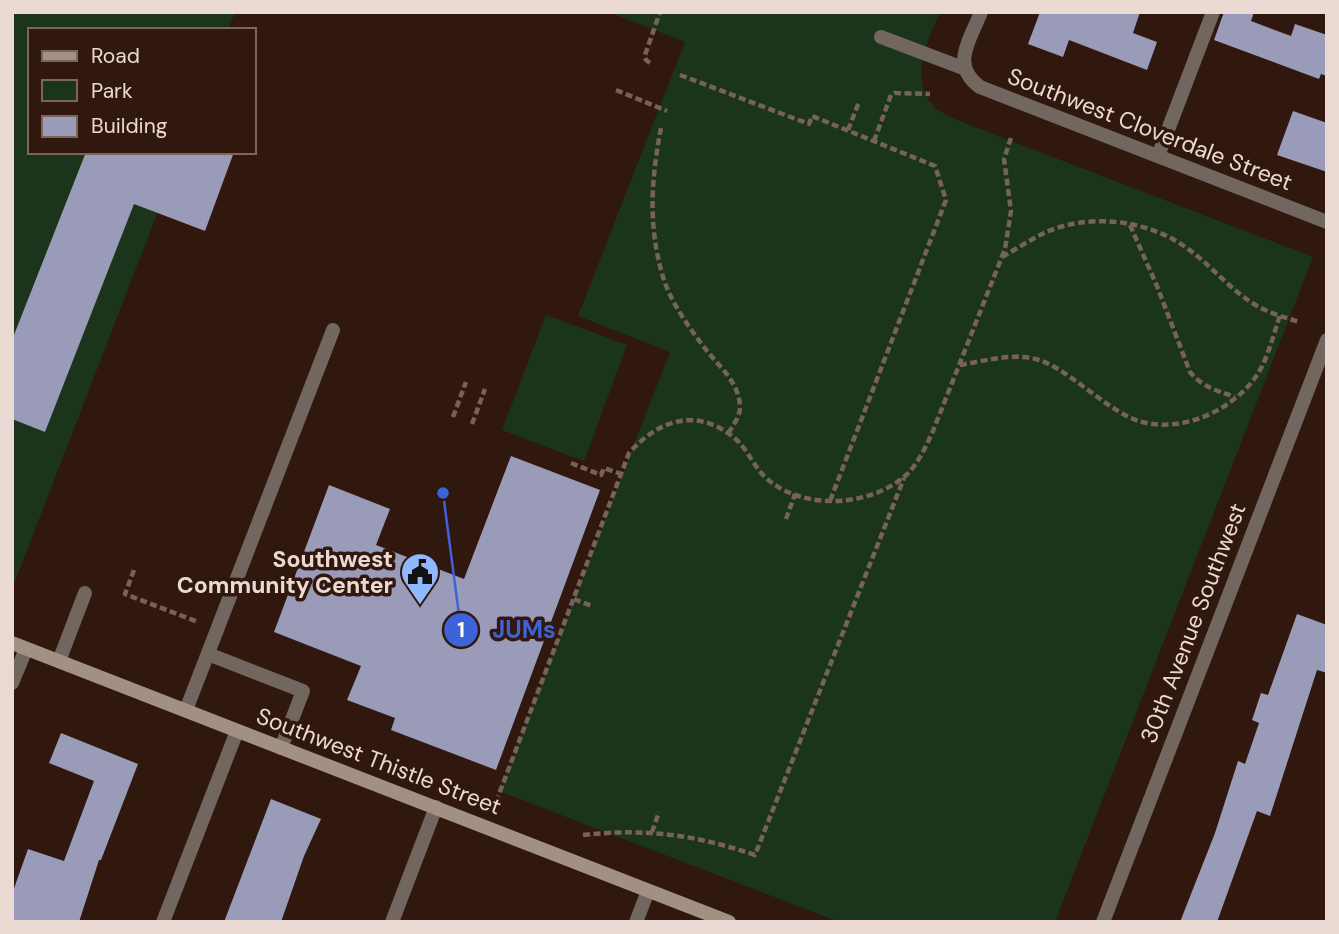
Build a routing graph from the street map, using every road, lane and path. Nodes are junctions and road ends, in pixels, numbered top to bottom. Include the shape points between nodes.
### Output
1 (660, 12) edge
2 (981, 12) edge
3 (1213, 12) edge
4 (881, 37) dead end
5 (650, 63) dead end
6 (963, 68) junction
7 (680, 75) dead end
8 (616, 90) dead end
9 (930, 94) dead end
10 (859, 102) dead end
11 (667, 111) dead end
12 (661, 128) dead end
13 (848, 130) junction
14 (1012, 135) dead end
15 (874, 141) junction
16 (1158, 156) junction
17 (1327, 222) edge
18 (1130, 224) junction
19 (1002, 257) junction
20 (1280, 315) junction
21 (1299, 322) dead end
22 (333, 330) dead end
23 (1327, 340) edge
24 (960, 365) junction
25 (466, 382) dead end
26 (485, 389) dead end
27 (1236, 397) junction
28 (453, 417) dead end
29 (472, 424) dead end
30 (728, 434) junction
31 (571, 463) dead end
32 (621, 474) junction
33 (904, 477) junction
34 (795, 494) junction
35 (830, 501) junction
36 (786, 519) dead end
37 (134, 570) dead end
38 (85, 593) dead end
39 (574, 599) junction
40 (592, 606) dead end
41 (198, 623) dead end
42 (19, 646) edge
43 (208, 654) junction
44 (59, 662) junction
45 (12, 683) edge
46 (186, 710) junction
47 (237, 731) junction
48 (281, 748) junction
49 (496, 802) dead end
50 (436, 807) junction
51 (659, 812) dead end
52 (652, 832) junction
53 (583, 835) dead end
54 (648, 891) junction
55 (163, 922) edge
56 (392, 922) edge
57 (636, 922) edge
58 (729, 922) edge
59 (1103, 922) edge

1 - 5 path via 645,55
2 - 6 street
3 - 16 street
4 - 6 street
6 - 16 street, Southwest Cloverdale Street via 980,87
7 - 13 path via 809,124 812,116
8 - 11 path
9 - 15 path via 891,96
10 - 13 path
12 - 30 path via 651,197 654,245 678,310 732,380 740,413
13 - 15 path
14 - 19 path via 1004,159 1011,211
15 - 35 path via 935,166 946,200
16 - 17 street, Southwest Cloverdale Street
18 - 19 path via 1071,225 1045,232
18 - 20 path via 1182,244 1233,289
18 - 27 path via 1190,372 1211,389
19 - 24 path
20 - 21 path
20 - 27 path via 1259,371
22 - 43 street
23 - 59 street, 30th Avenue Southwest
24 - 27 path via 1012,357 1041,361 1130,418 1153,423 1202,418
24 - 33 path via 922,454
25 - 28 path
26 - 29 path
30 - 32 path via 698,422 666,424 629,453
30 - 34 path via 765,477
31 - 32 path via 601,475 604,468
32 - 39 path
33 - 35 path via 860,498
33 - 52 path via 755,855 700,838
34 - 35 path
34 - 36 path
37 - 41 path via 125,594
38 - 44 street
39 - 40 path
39 - 49 path
42 - 44 street, Southwest Thistle Street
42 - 45 street
43 - 46 street
43 - 48 street via 303,691
44 - 46 street, Southwest Thistle Street
46 - 47 street, Southwest Thistle Street
47 - 48 street, Southwest Thistle Street
47 - 55 street
48 - 50 street, Southwest Thistle Street
50 - 54 street, Southwest Thistle Street
50 - 56 street
51 - 52 path
52 - 53 path
54 - 57 street
54 - 58 street, Southwest Thistle Street

